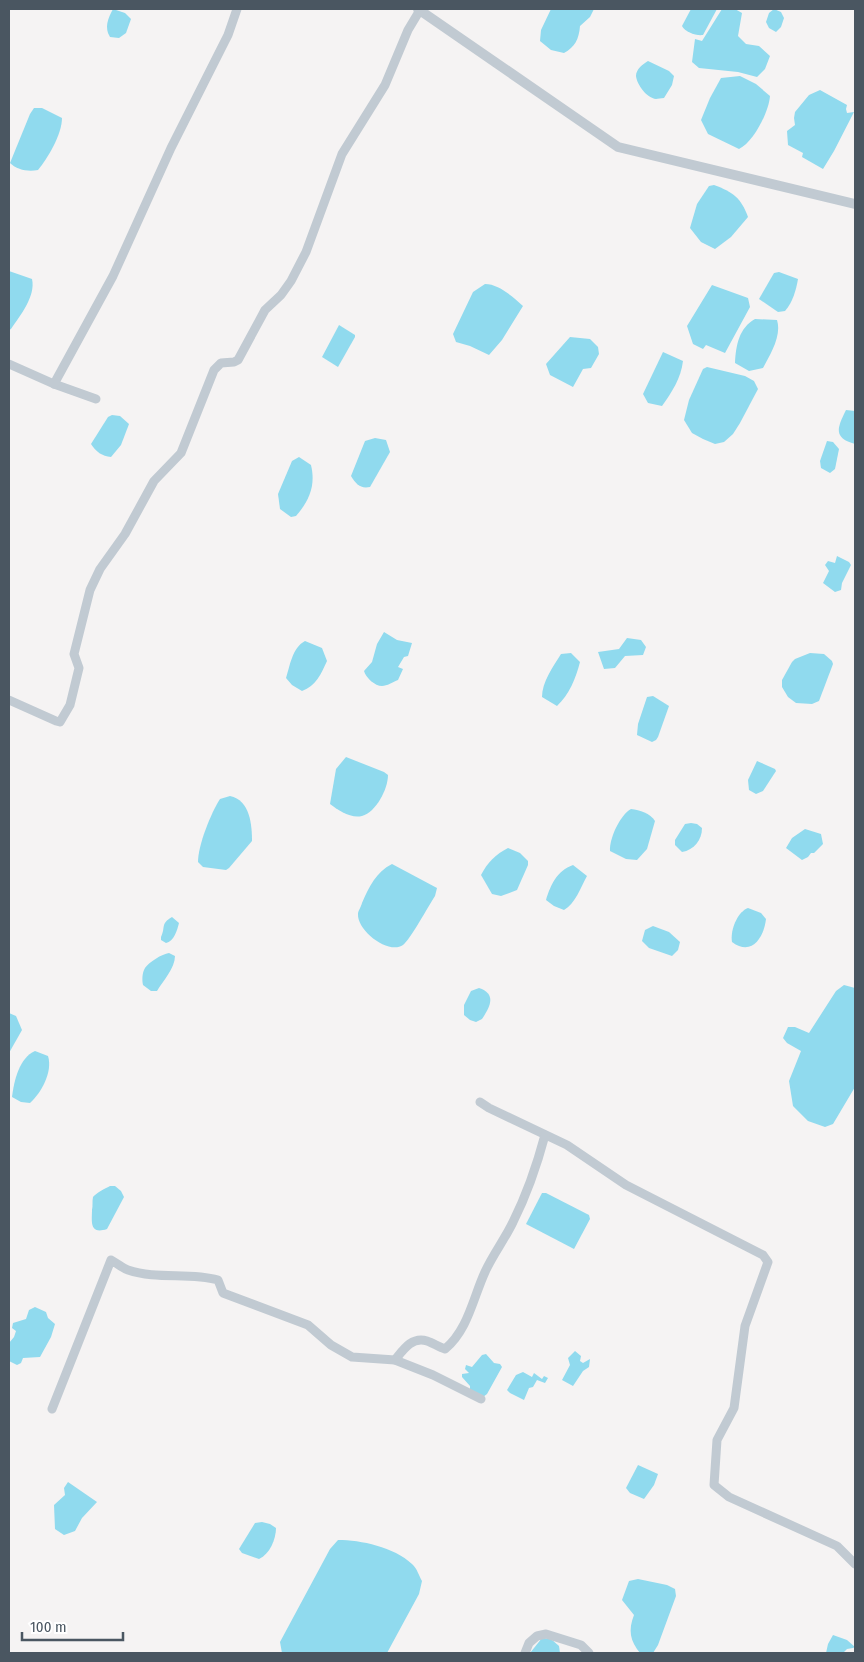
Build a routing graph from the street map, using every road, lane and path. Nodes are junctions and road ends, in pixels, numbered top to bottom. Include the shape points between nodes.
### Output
1 (237, 9) edge
2 (419, 9) edge
3 (855, 204) edge
4 (9, 364) edge
5 (54, 384) junction
6 (96, 399) dead end
7 (9, 700) edge
8 (480, 1102) dead end
9 (545, 1136) junction
10 (395, 1360) junction
11 (481, 1399) dead end
12 (52, 1409) dead end
13 (855, 1564) edge
14 (525, 1653) edge
15 (589, 1653) edge

1 - 5 street via 228,35 171,148 113,276
2 - 3 street via 618,147
2 - 7 street via 384,85 342,154 306,252 291,281 265,310 238,360 221,363 214,370 180,452 154,481 125,534 100,569 83,617 74,654 80,668 70,705 62,720 56,721
4 - 5 street
5 - 6 street
8 - 9 street
9 - 10 street via 535,1172 513,1222 485,1271 453,1343 445,1350 417,1340 411,1342
9 - 13 street via 567,1145 626,1185 763,1255 768,1262 745,1326 734,1408 717,1440 714,1485 729,1497 837,1546
10 - 11 street
10 - 12 street via 352,1357 308,1326 223,1293 218,1280 199,1276 147,1275 127,1270 111,1260
14 - 15 street via 529,1643 546,1634 581,1645

